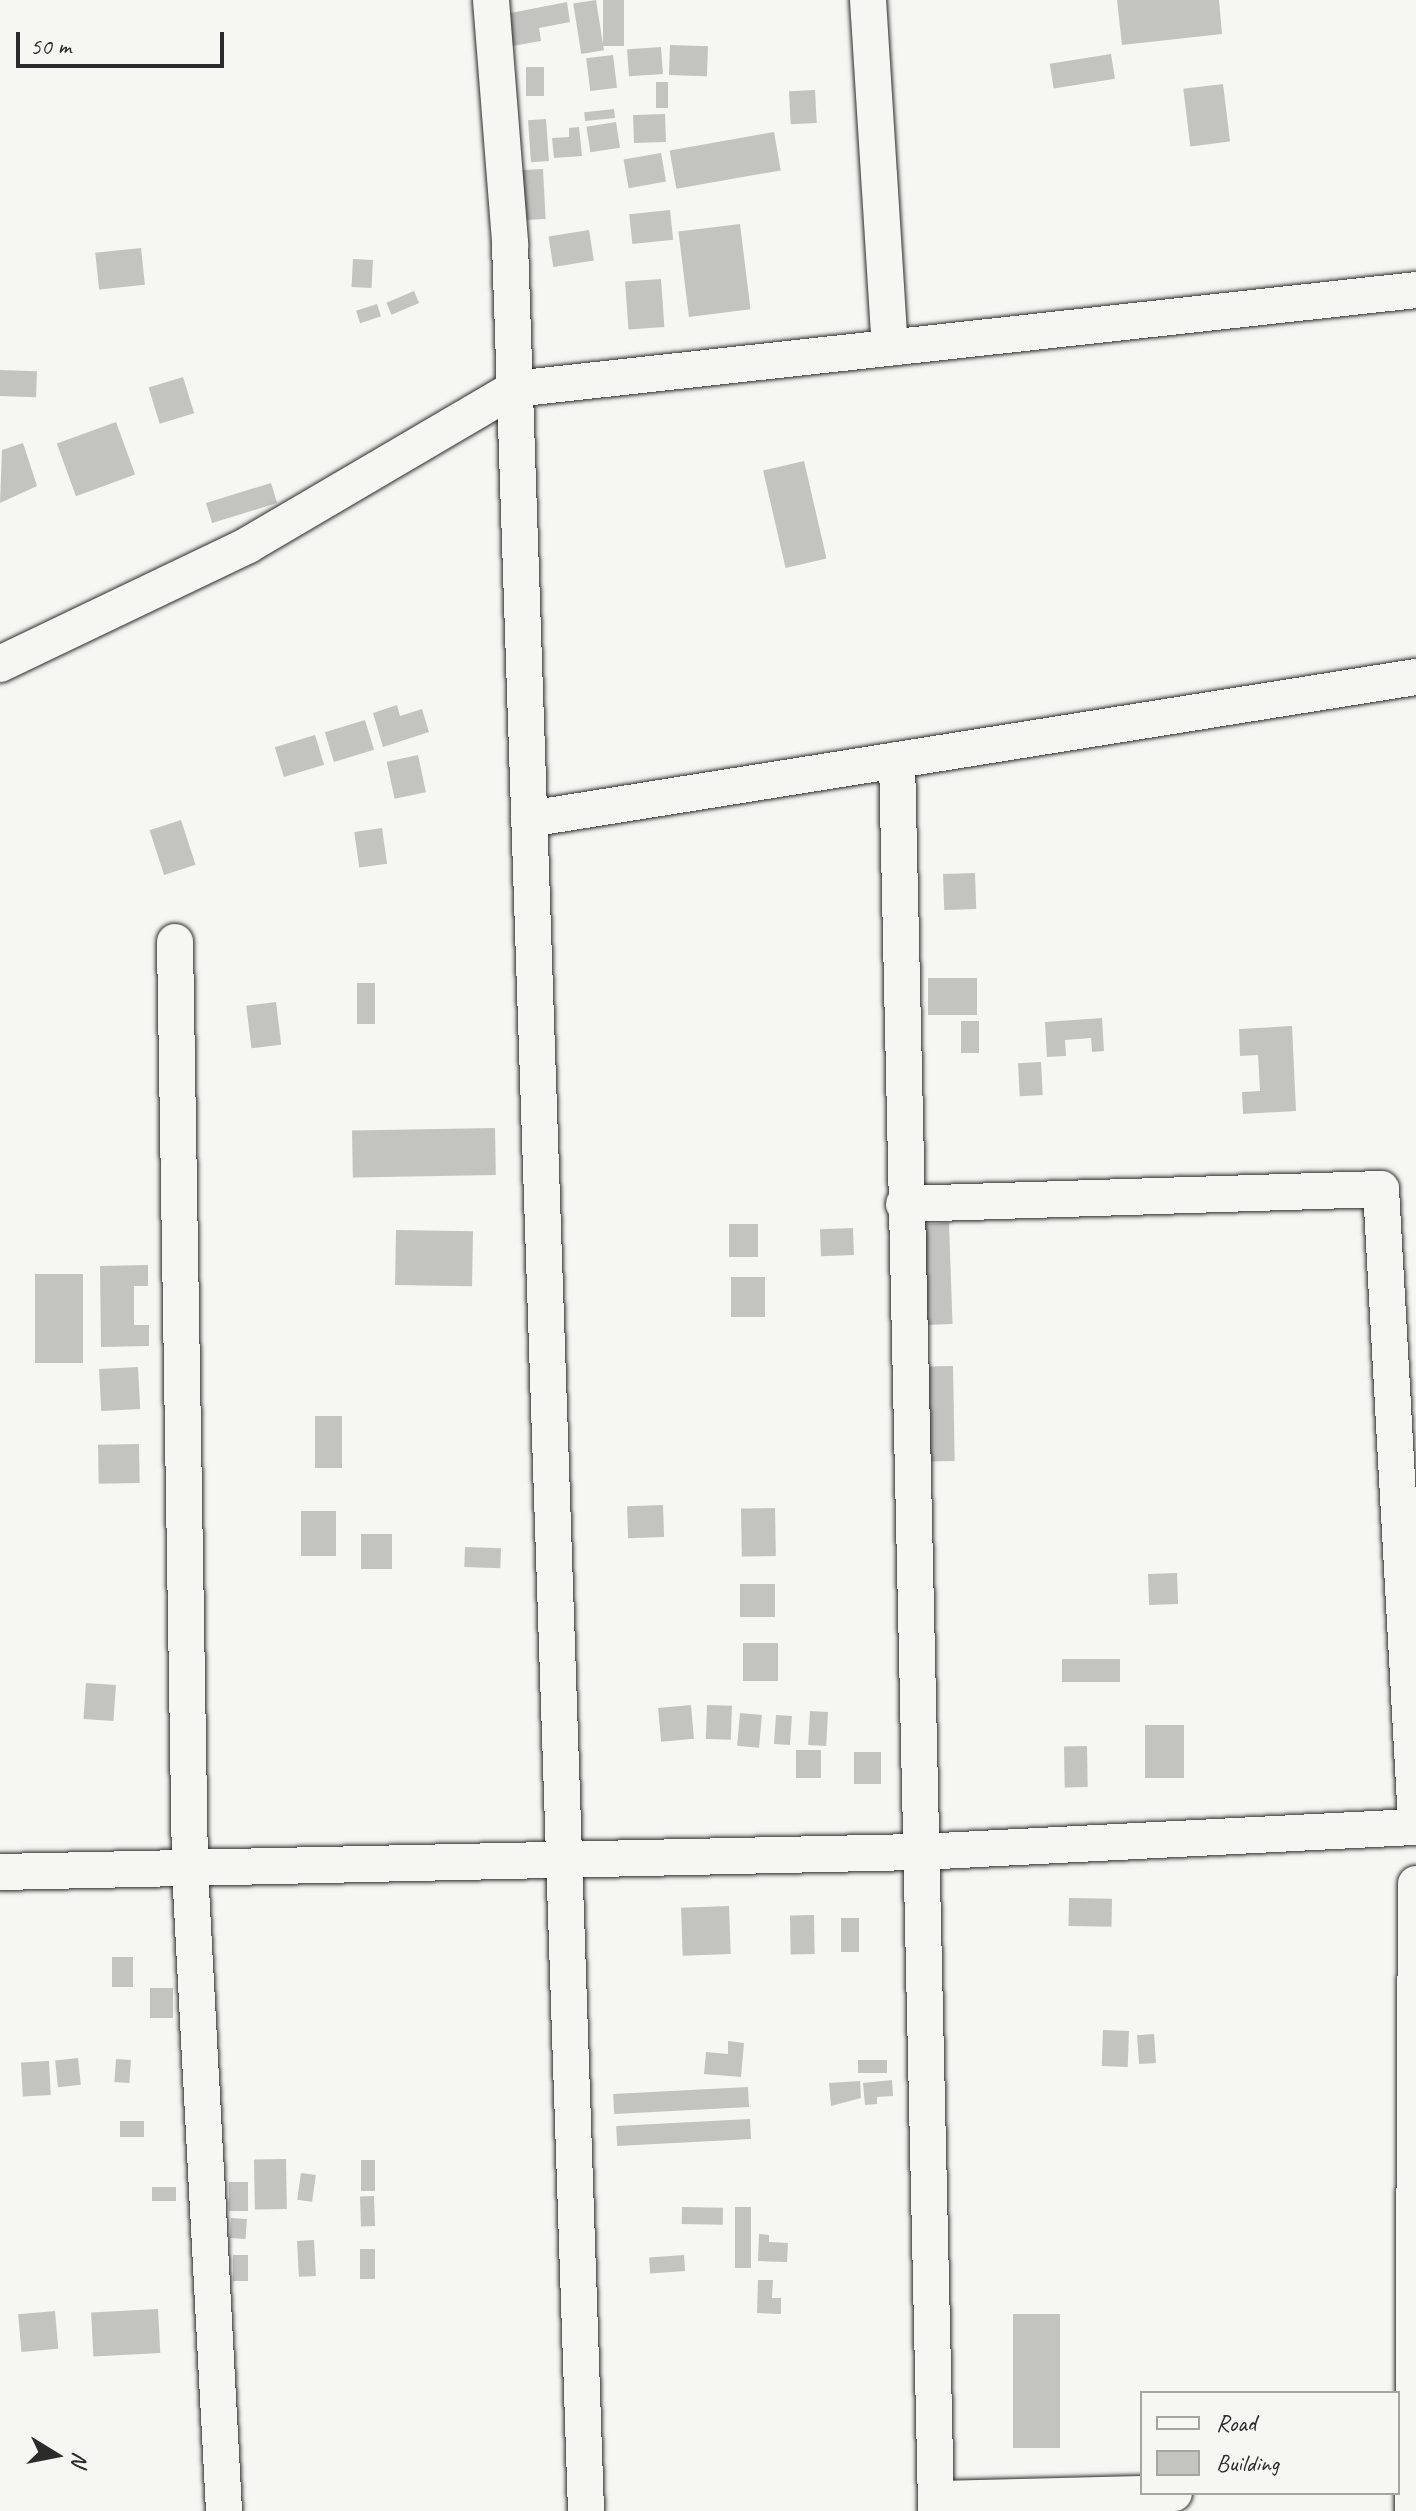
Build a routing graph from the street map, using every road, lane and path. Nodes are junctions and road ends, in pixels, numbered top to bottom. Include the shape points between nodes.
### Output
1 (491, 0) edge
2 (868, 0) edge
3 (1416, 290) edge
4 (890, 347) junction
5 (514, 389) junction
6 (0, 664) edge
7 (1416, 677) edge
8 (897, 760) junction
9 (529, 819) junction
10 (175, 942) dead end
11 (904, 1204) junction
12 (1416, 1821) edge
13 (1416, 1827) edge
14 (920, 1852) junction
15 (563, 1862) junction
16 (190, 1870) junction
17 (0, 1872) edge
18 (1416, 1884) edge
19 (1140, 2495) edge
20 (1408, 2495) edge
21 (936, 2505) edge
22 (224, 2511) edge
23 (586, 2511) edge

1 - 5 street via 510,244
2 - 4 street
3 - 4 street
4 - 5 street
5 - 6 street via 248,545
5 - 9 street
7 - 8 street
8 - 9 street
8 - 11 street
9 - 15 street
10 - 16 street
11 - 12 street via 1381,1189
11 - 14 street
13 - 14 street
14 - 15 street
14 - 21 street
15 - 16 street
15 - 23 street
16 - 17 street
16 - 22 street
18 - 20 street
19 - 21 street

